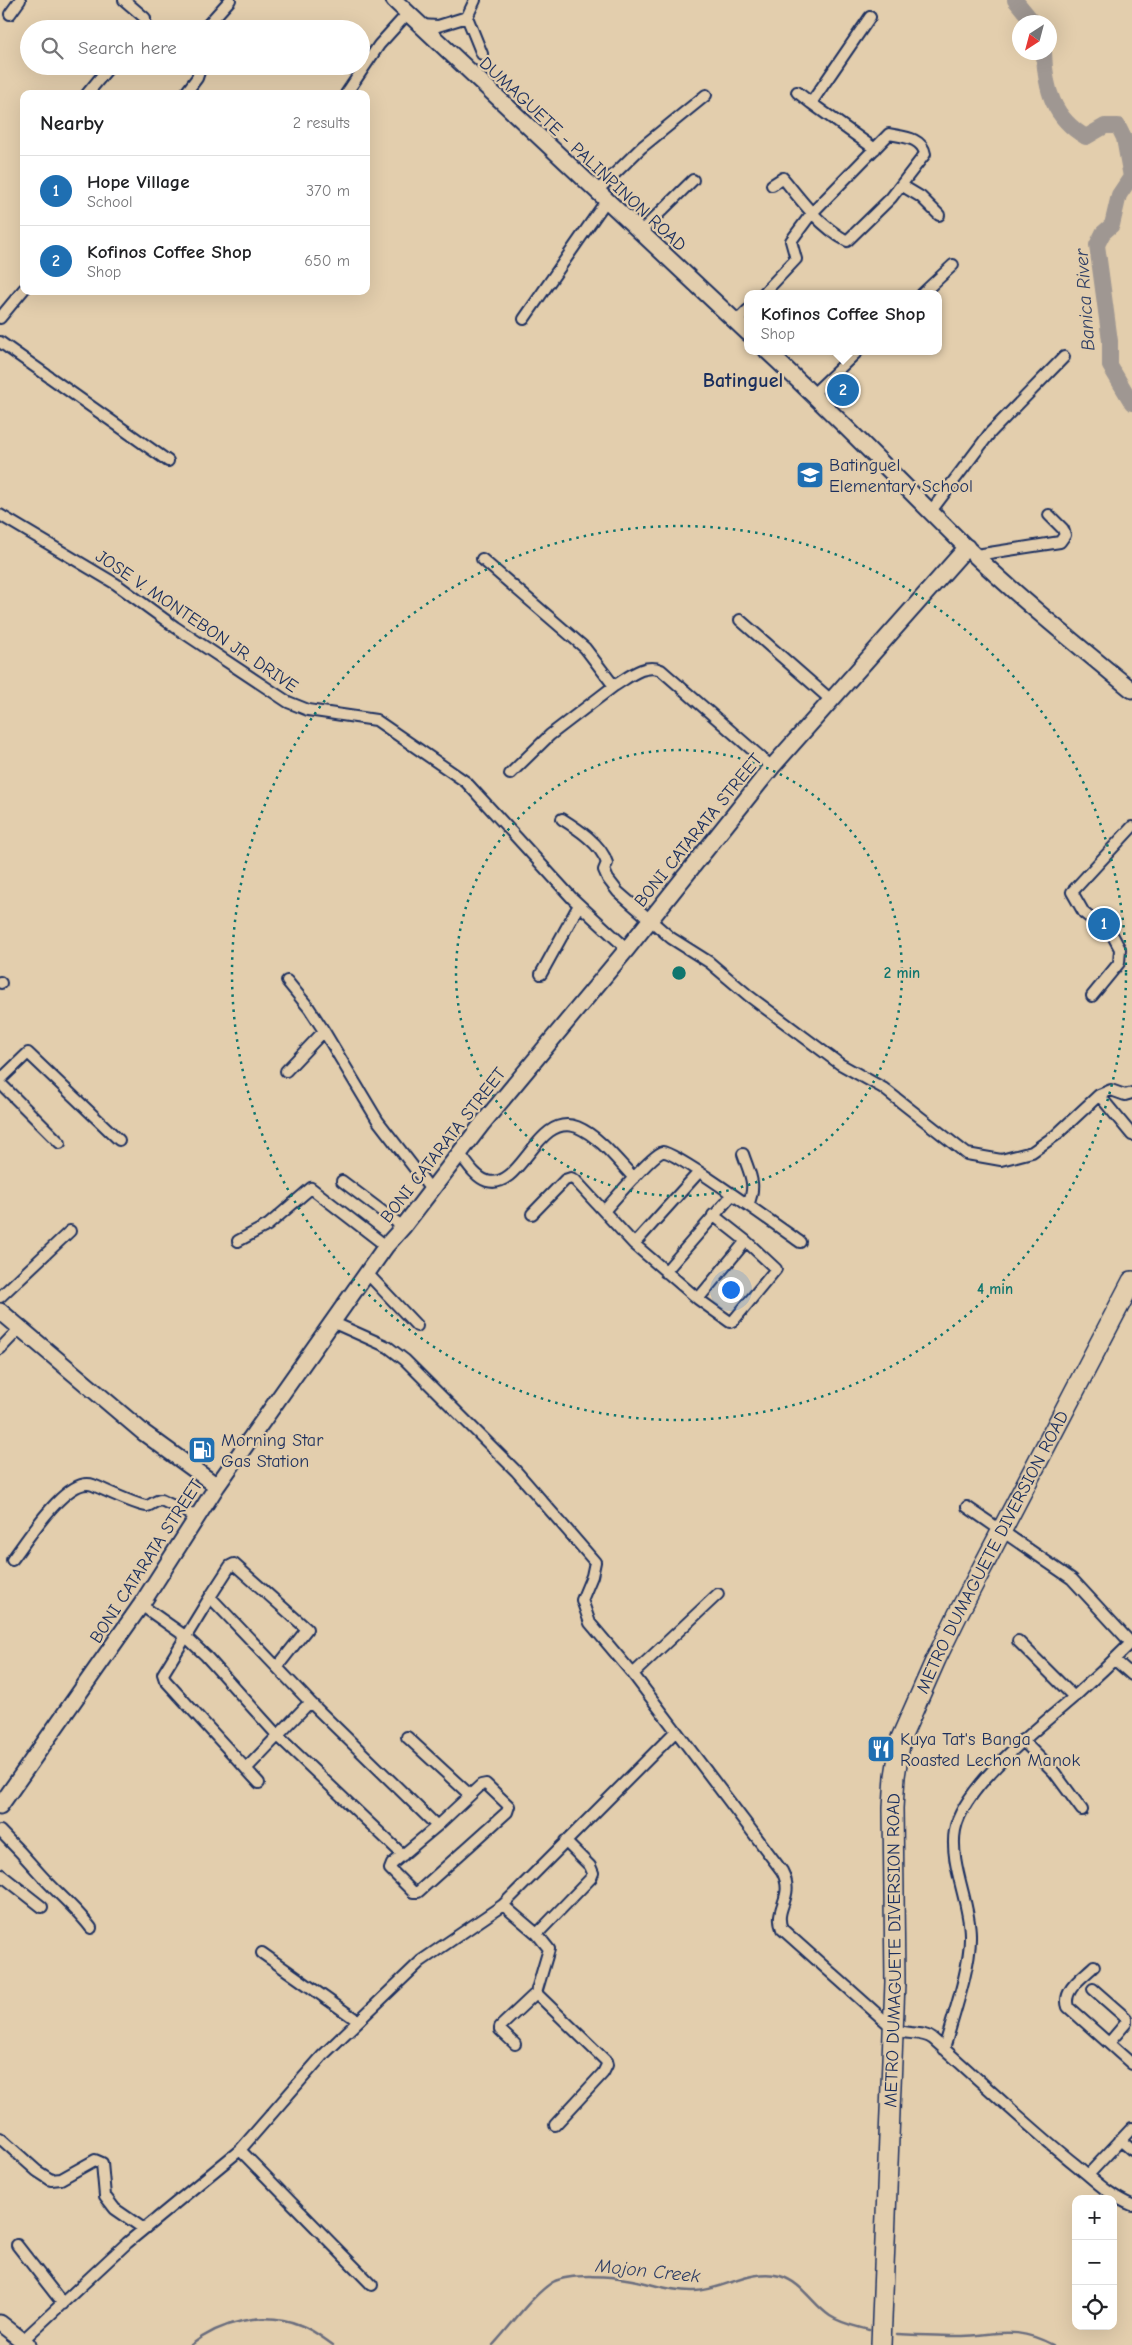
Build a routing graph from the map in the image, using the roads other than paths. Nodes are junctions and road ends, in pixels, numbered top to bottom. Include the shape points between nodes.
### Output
1 (20, 0) edge
2 (124, 0) edge
3 (230, 0) edge
4 (394, 0) edge
5 (475, 0) edge
6 (408, 13) junction
7 (10, 14) dead end
8 (467, 17) junction
9 (870, 17) dead end
10 (145, 20) edge
11 (212, 20) edge
12 (420, 25) junction
13 (482, 54) dead end
14 (370, 58) edge
15 (103, 75) edge
16 (198, 75) edge
17 (359, 75) edge
18 (90, 90) edge
19 (188, 90) edge
20 (349, 90) edge
21 (797, 92) dead end
22 (706, 95) dead end
23 (811, 103) junction
24 (874, 149) junction
25 (693, 180) dead end
26 (772, 185) dead end
27 (900, 185) junction
28 (601, 196) junction
29 (811, 214) junction
30 (938, 215) dead end
31 (639, 233) junction
32 (953, 265) dead end
33 (767, 290) edge
34 (926, 290) edge
35 (20, 294) edge
36 (744, 314) edge
37 (0, 318) edge
38 (524, 319) dead end
39 (736, 322) junction
40 (744, 329) edge
41 (0, 342) edge
42 (771, 355) edge
43 (854, 355) edge
44 (1064, 357) dead end
45 (814, 394) junction
46 (168, 461) dead end
47 (931, 511) junction
48 (0, 515) edge
49 (1049, 515) dead end
50 (972, 551) junction
51 (482, 558) dead end
52 (740, 620) dead end
53 (614, 686) junction
54 (1132, 690) edge
55 (830, 700) junction
56 (772, 767) junction
57 (510, 774) dead end
58 (562, 819) dead end
59 (1132, 827) edge
60 (579, 905) junction
61 (650, 919) junction
62 (627, 949) junction
63 (541, 974) dead end
64 (287, 982) dead end
65 (1092, 996) dead end
66 (324, 1031) junction
67 (286, 1071) dead end
68 (0, 1082) edge
69 (1132, 1093) edge
70 (1099, 1095) junction
71 (1132, 1135) edge
72 (119, 1140) dead end
73 (60, 1143) dead end
74 (460, 1154) junction
75 (743, 1154) dead end
76 (699, 1172) junction
77 (634, 1178) junction
78 (342, 1181) dead end
79 (432, 1191) junction
80 (732, 1195) junction
81 (748, 1205) junction
82 (604, 1211) junction
83 (532, 1214) dead end
84 (714, 1215) junction
85 (403, 1227) junction
86 (70, 1231) dead end
87 (238, 1241) dead end
88 (746, 1241) junction
89 (800, 1242) dead end
90 (634, 1244) junction
91 (386, 1246) junction
92 (366, 1272) junction
93 (665, 1272) junction
94 (1132, 1281) edge
95 (0, 1297) edge
96 (698, 1299) junction
97 (0, 1311) edge
98 (332, 1322) junction
99 (418, 1326) dead end
100 (19, 1329) junction
101 (0, 1350) edge
102 (217, 1486) junction
103 (967, 1506) dead end
104 (197, 1518) junction
105 (1002, 1531) junction
106 (12, 1560) dead end
107 (718, 1594) dead end
108 (210, 1597) junction
109 (141, 1605) junction
110 (185, 1636) junction
111 (1018, 1641) dead end
112 (1132, 1643) edge
113 (1116, 1660) junction
114 (276, 1667) junction
115 (633, 1674) junction
116 (1132, 1675) edge
117 (1074, 1697) junction
118 (310, 1702) junction
119 (676, 1731) junction
120 (278, 1736) junction
121 (407, 1737) dead end
122 (1022, 1740) junction
123 (246, 1769) junction
124 (259, 1782) dead end
125 (470, 1796) junction
126 (0, 1806) edge
127 (1082, 1810) dead end
128 (437, 1826) junction
129 (0, 1831) edge
130 (565, 1841) junction
131 (403, 1855) junction
132 (0, 1874) edge
133 (503, 1905) junction
134 (42, 1908) dead end
135 (91, 1928) dead end
136 (537, 1934) junction
137 (262, 1953) dead end
138 (1094, 1966) dead end
139 (1093, 1989) dead end
140 (536, 1993) junction
141 (358, 2021) junction
142 (894, 2029) junction
143 (1109, 2043) junction
144 (515, 2044) dead end
145 (944, 2049) junction
146 (1132, 2064) edge
147 (555, 2125) dead end
148 (1132, 2128) edge
149 (0, 2138) edge
150 (1120, 2140) junction
151 (240, 2150) junction
152 (1132, 2150) edge
153 (1088, 2175) junction
154 (1132, 2205) edge
155 (144, 2229) junction
156 (17, 2244) dead end
157 (372, 2284) dead end
158 (63, 2304) junction
159 (0, 2323) edge
160 (26, 2343) edge
161 (881, 2345) edge

1 - 7 street
2 - 10 street
3 - 11 street
4 - 6 street, DUMAGUETE - PALINPINON ROAD
5 - 8 street
6 - 12 street, DUMAGUETE - PALINPINON ROAD
6 - 14 street
8 - 12 street via 438,26
8 - 13 street
9 - 23 street
12 - 28 street, DUMAGUETE - PALINPINON ROAD
15 - 18 street
16 - 19 street
17 - 20 street
21 - 23 street
22 - 28 street via 642,147
23 - 24 street
24 - 27 street via 889,134 913,139 924,148 925,154
24 - 29 street
25 - 31 street
26 - 29 street via 782,178
27 - 29 street via 847,241
27 - 30 street via 920,197
28 - 31 street, DUMAGUETE - PALINPINON ROAD
28 - 38 street
29 - 33 street via 791,241 796,259
31 - 39 street, DUMAGUETE - PALINPINON ROAD
32 - 34 street
35 - 37 street
36 - 39 street
39 - 40 street, DUMAGUETE - PALINPINON ROAD
41 - 46 street
42 - 45 street
43 - 45 street
44 - 47 street via 990,433
45 - 47 street
47 - 50 street
48 - 60 street, JOSE V. MONTEBON JR. DRIVE via 116,584 288,702 316,712 376,720 466,782
49 - 50 street via 1063,529 1060,542
50 - 54 street
50 - 55 street, BONI CATARATA STREET
51 - 53 street via 585,648
52 - 55 street
53 - 56 street via 647,667 661,670
53 - 57 street via 550,735
55 - 56 street, BONI CATARATA STREET
56 - 61 street, BONI CATARATA STREET
58 - 61 street via 604,855 608,879 618,892
59 - 65 street via 1072,892 1084,913 1113,936 1120,949 1119,963
60 - 62 street, JOSE V. MONTEBON JR. DRIVE
60 - 63 street
61 - 62 street, BONI CATARATA STREET
61 - 70 street via 832,1058 883,1088 967,1154 1001,1160 1032,1152 1056,1135
62 - 74 street, BONI CATARATA STREET
64 - 66 street
66 - 67 street
66 - 79 street via 378,1121
68 - 72 street via 28,1052
68 - 73 street
69 - 70 street via 1125,1095 1111,1090
70 - 71 street
74 - 77 street via 476,1174 488,1181 502,1180 514,1171 542,1137 557,1127 575,1126 590,1134
74 - 79 street, BONI CATARATA STREET
75 - 81 street via 753,1184
76 - 77 street via 664,1152
76 - 80 street
76 - 90 street
77 - 82 street
78 - 85 street
79 - 85 street, BONI CATARATA STREET
80 - 81 street
80 - 84 street
81 - 89 street
82 - 83 street via 571,1178 565,1180
82 - 90 street
84 - 88 street
84 - 93 street
85 - 91 street, BONI CATARATA STREET
86 - 95 street
87 - 91 street via 268,1225 311,1188
88 - 96 street
88 - 96 street via 774,1266 775,1272 730,1322
90 - 93 street
91 - 92 street, BONI CATARATA STREET
92 - 98 street, BONI CATARATA STREET
92 - 99 street
93 - 96 street
94 - 105 highway, METRO DUMAGUETE DIVERSION ROAD
97 - 100 street
98 - 102 street, BONI CATARATA STREET
98 - 115 street via 388,1347 405,1360 516,1471 595,1562 582,1600 590,1623
100 - 101 street
100 - 102 street via 144,1433
102 - 104 street, BONI CATARATA STREET
103 - 105 street
104 - 106 street via 161,1500 147,1506 91,1484 76,1486 60,1498
104 - 109 street, BONI CATARATA STREET
105 - 112 street via 1072,1579
105 - 142 highway, METRO DUMAGUETE DIVERSION ROAD via 936,1659 902,1738 893,1808
107 - 115 street
108 - 110 street
108 - 114 street
108 - 114 street via 234,1564 307,1628
109 - 110 street
109 - 126 street, BONI CATARATA STREET
110 - 120 street
110 - 123 street via 165,1668 165,1680
111 - 117 street
112 - 113 street
113 - 116 street
113 - 117 street
114 - 118 street
115 - 119 street
117 - 122 street
118 - 120 street
118 - 128 street
119 - 130 street
119 - 142 street via 782,1871 788,1889 780,1915 782,1929
120 - 123 street
120 - 131 street
121 - 125 street
122 - 127 street via 1054,1772
122 - 145 street via 961,1809 955,1831 955,1850 970,1933 969,1953
123 - 124 street
125 - 128 street
125 - 131 street via 481,1784 486,1784 509,1806 507,1812 418,1892 413,1892 390,1869
128 - 131 street
129 - 135 street via 77,1909
130 - 133 street
130 - 136 street via 593,1873
132 - 134 street
133 - 136 street
133 - 141 street via 421,1961
136 - 140 street via 548,1945 549,1952
137 - 141 street
138 - 143 street via 1067,1993 1066,2000 1068,2007
139 - 143 street via 1126,2018 1126,2023
140 - 144 street via 500,2028
140 - 147 street via 607,2065
141 - 151 street via 322,2056
142 - 145 street via 907,2034 928,2035
142 - 161 highway, METRO DUMAGUETE DIVERSION ROAD
143 - 146 street
145 - 153 street via 1018,2118
148 - 150 street
149 - 155 street via 36,2171 51,2180 94,2160 102,2163 105,2196 115,2209
150 - 152 street
150 - 153 street
151 - 155 street
151 - 157 street
153 - 154 street via 1120,2200
155 - 158 street
156 - 158 street
158 - 160 street
159 - 160 street

